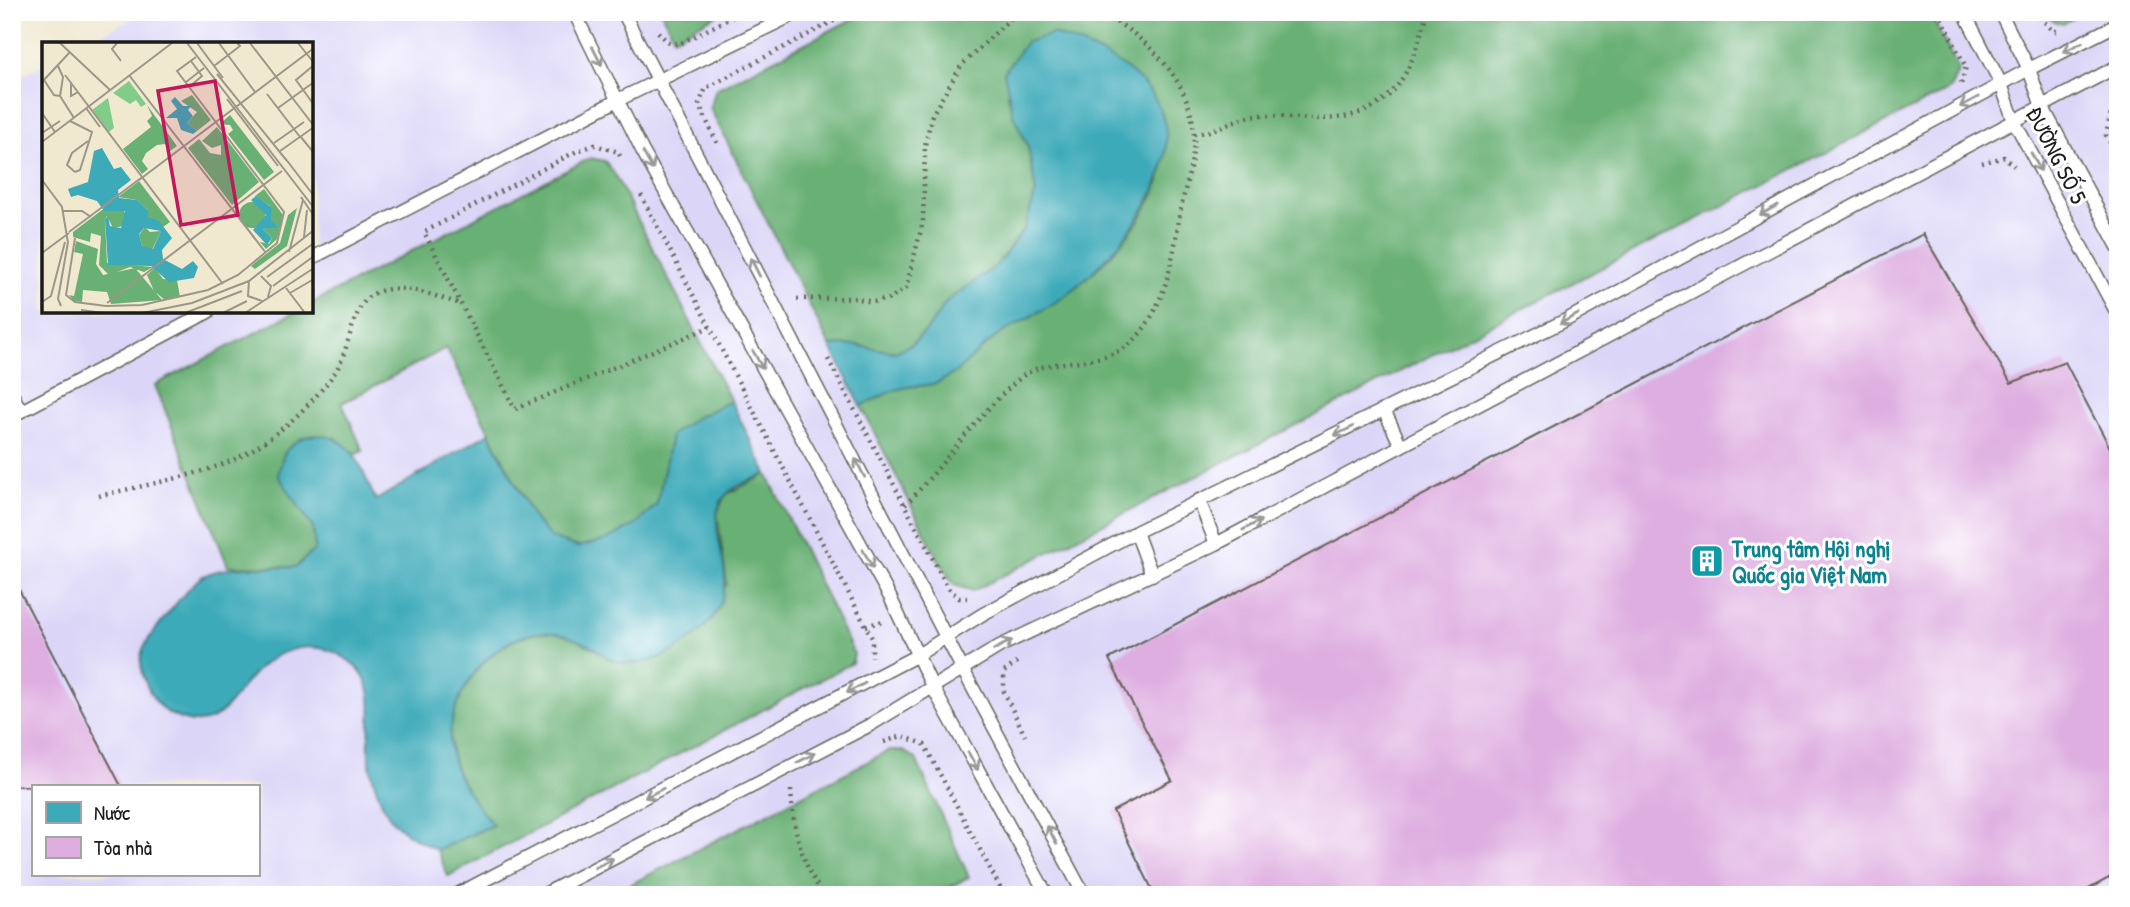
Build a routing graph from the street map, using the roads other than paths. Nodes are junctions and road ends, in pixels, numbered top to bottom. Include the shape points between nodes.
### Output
1 (575, 12) edge
2 (623, 12) edge
3 (799, 12) edge
4 (1965, 12) edge
5 (2000, 12) edge
6 (2118, 24) edge
7 (2118, 66) edge
8 (2029, 69) junction
9 (660, 82) junction
10 (2001, 84) junction
11 (620, 99) junction
12 (2041, 104) junction
13 (2014, 121) junction
14 (2118, 247) edge
15 (313, 257) edge
16 (206, 313) edge
17 (2118, 315) edge
18 (12, 394) edge
19 (1385, 412) junction
20 (17, 413) edge
21 (1401, 446) junction
22 (1199, 500) junction
23 (1136, 532) junction
24 (1216, 544) junction
25 (1152, 575) junction
26 (948, 638) junction
27 (916, 656) junction
28 (962, 668) junction
29 (932, 687) junction
30 (456, 895) edge
31 (543, 895) edge
32 (1047, 895) edge
33 (1084, 895) edge

1 -> 11 lane
2 - 9 lane
3 - 9 lane
4 - 10 lane, ĐƯỜNG SỐ 5
5 - 8 lane, ĐƯỜNG SỐ 5
6 -> 8 lane
7 - 12 lane
8 - 10 lane
8 - 12 lane, ĐƯỜNG SỐ 5
9 - 11 lane
26 -> 9 lane
10 - 13 lane, ĐƯỜNG SỐ 5
10 -> 19 lane via 1568,319
11 - 15 lane
11 -> 27 lane via 642,149 890,597
12 - 13 lane
12 - 14 lane, ĐƯỜNG SỐ 5
13 -> 17 lane, ĐƯỜNG SỐ 5
13 - 21 lane
16 - 20 lane
18 - 20 lane
19 - 21 lane
19 -> 22 lane
24 -> 21 lane
22 - 23 lane
22 - 24 lane
23 - 25 lane
23 - 26 lane via 983,614
24 - 25 lane
28 -> 25 lane
26 - 27 lane
26 - 28 lane
27 - 29 lane
27 -> 30 lane
28 - 29 lane
33 -> 28 lane
31 -> 29 lane via 870,725
29 -> 32 lane

